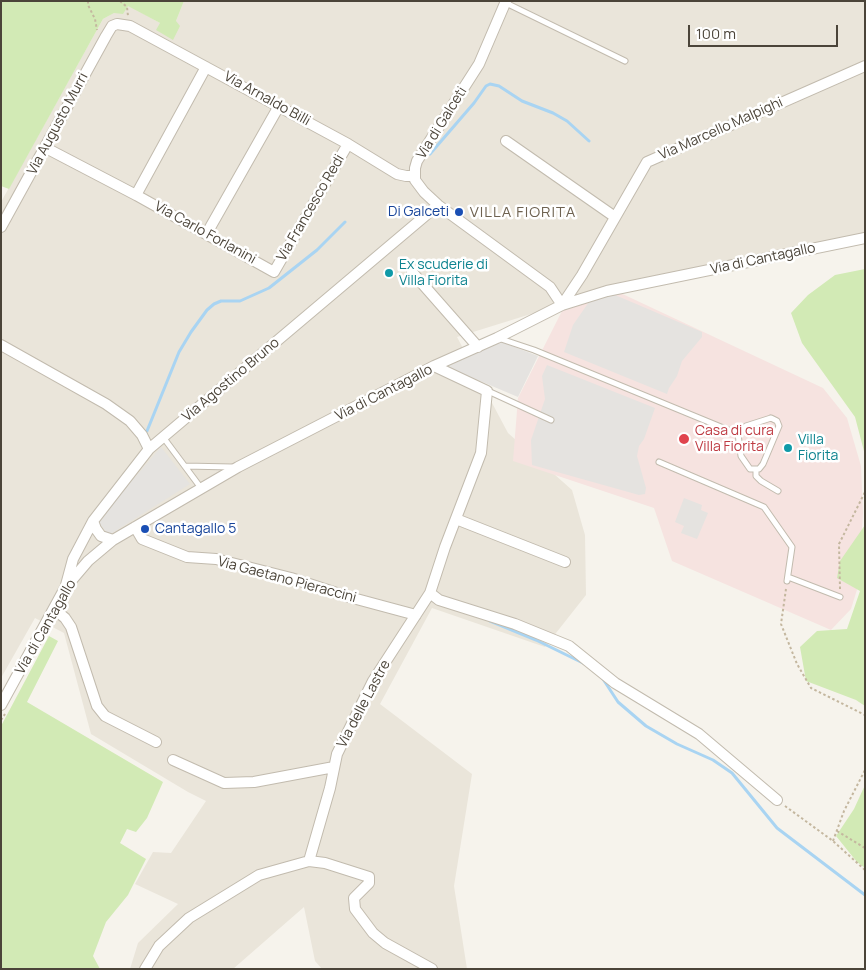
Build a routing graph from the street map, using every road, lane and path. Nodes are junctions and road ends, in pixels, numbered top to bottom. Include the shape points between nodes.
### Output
1 (88, 1) edge
2 (120, 1) edge
3 (506, 2) edge
4 (117, 24) joint
5 (130, 26) junction
6 (106, 36) junction
7 (625, 61) dead end
8 (865, 66) edge
9 (206, 67) junction
10 (279, 106) junction
11 (506, 141) dead end
12 (348, 144) junction
13 (46, 148) junction
14 (415, 176) junction
15 (136, 195) junction
16 (438, 205) junction
17 (615, 217) junction
18 (1, 228) edge
19 (207, 234) junction
20 (865, 238) edge
21 (274, 272) joint
22 (412, 272) dead end
23 (562, 305) junction
24 (497, 338) junction
25 (1, 345) edge
26 (478, 347) junction
27 (434, 366) junction
28 (487, 391) junction
29 (551, 420) dead end
30 (738, 434) junction
31 (163, 437) junction
32 (150, 449) junction
33 (659, 462) dead end
34 (185, 466) junction
35 (238, 467) junction
36 (756, 470) junction
37 (200, 488) junction
38 (778, 491) dead end
39 (865, 492) edge
40 (456, 519) junction
41 (93, 521) junction
42 (135, 527) junction
43 (113, 540) junction
44 (564, 562) dead end
45 (787, 579) junction
46 (65, 588) junction
47 (430, 594) junction
48 (840, 597) joint
49 (54, 609) junction
50 (416, 615) junction
51 (1, 705) edge
52 (865, 716) edge
53 (156, 742) dead end
54 (173, 760) dead end
55 (334, 767) junction
56 (865, 770) edge
57 (777, 800) joint
58 (836, 830) junction
59 (832, 841) junction
60 (865, 848) edge
61 (310, 861) junction
62 (865, 870) edge
63 (145, 969) edge
64 (432, 969) edge

1 - 6 path via 97,31
2 - 5 path via 127,7
3 - 7 lane
3 - 14 street, Via di Galceti via 479,64 421,154
4 - 5 street, Via Arnaldo Billi
4 - 6 street, Via Augusto Murri
5 - 9 street, Via Arnaldo Billi
6 - 13 street, Via Augusto Murri
8 - 17 street, Via Marcello Malpighi via 647,162
9 - 10 street, Via Arnaldo Billi
9 - 15 street
10 - 12 street, Via Arnaldo Billi
10 - 19 street
11 - 17 street
12 - 14 street, Via Arnaldo Billi via 397,174
12 - 21 street, Via Francesco Redi
13 - 15 street, Via Carlo Forlanini
13 - 18 street, Via Augusto Murri
14 - 16 street, Via di Galceti via 417,184
15 - 19 street, Via Carlo Forlanini
16 - 23 street, Via di Galceti via 550,286
16 - 31 street, Via Agostino Bruno
17 - 23 street, Via Marcello Malpighi
19 - 21 street, Via Carlo Forlanini
20 - 23 street, Via di Cantagallo via 607,291
22 - 26 street
23 - 24 street, Via di Cantagallo
24 - 26 street, Via di Cantagallo
24 - 30 lane via 534,350
25 - 32 street via 106,404 130,421
26 - 27 street, Via di Cantagallo
27 - 28 street
27 - 35 street, Via di Cantagallo
28 - 29 lane
28 - 40 street, Via delle Lastre via 481,453
30 - 36 lane via 741,456 750,469
30 - 36 lane via 746,426 771,418 779,426 763,464
31 - 32 street, Via Agostino Bruno
31 - 34 lane
32 - 41 street, Via Agostino Bruno
33 - 45 lane via 764,507 792,547
34 - 35 lane
34 - 37 lane
35 - 37 street, Via di Cantagallo
36 - 38 lane via 761,481
37 - 42 street, Via di Cantagallo
39 - 48 path via 839,544
40 - 44 street
40 - 47 street, Via delle Lastre
41 - 43 street via 101,536
41 - 46 street, Via Agostino Bruno via 73,559
42 - 43 street, Via di Cantagallo
42 - 50 street, Via Gaetano Pieraccini via 142,539 187,556 291,578
43 - 46 street, Via di Cantagallo via 88,561
45 - 48 lane
45 - 52 path via 781,624 797,664 811,688
46 - 49 street, Via di Cantagallo
47 - 50 street, Via delle Lastre
47 - 57 street via 569,646 615,682 699,734
49 - 51 street, Via di Cantagallo
49 - 53 street via 71,627 97,706 105,716
50 - 55 street, Via delle Lastre via 373,681 337,754
54 - 55 street via 224,783 254,782
55 - 61 street, Via delle Lastre
56 - 58 path
57 - 59 path
58 - 59 path
58 - 60 path
59 - 62 path
61 - 63 street via 259,876 189,918 159,946
61 - 64 street via 369,877 370,883 354,898 356,909 373,933 385,943

